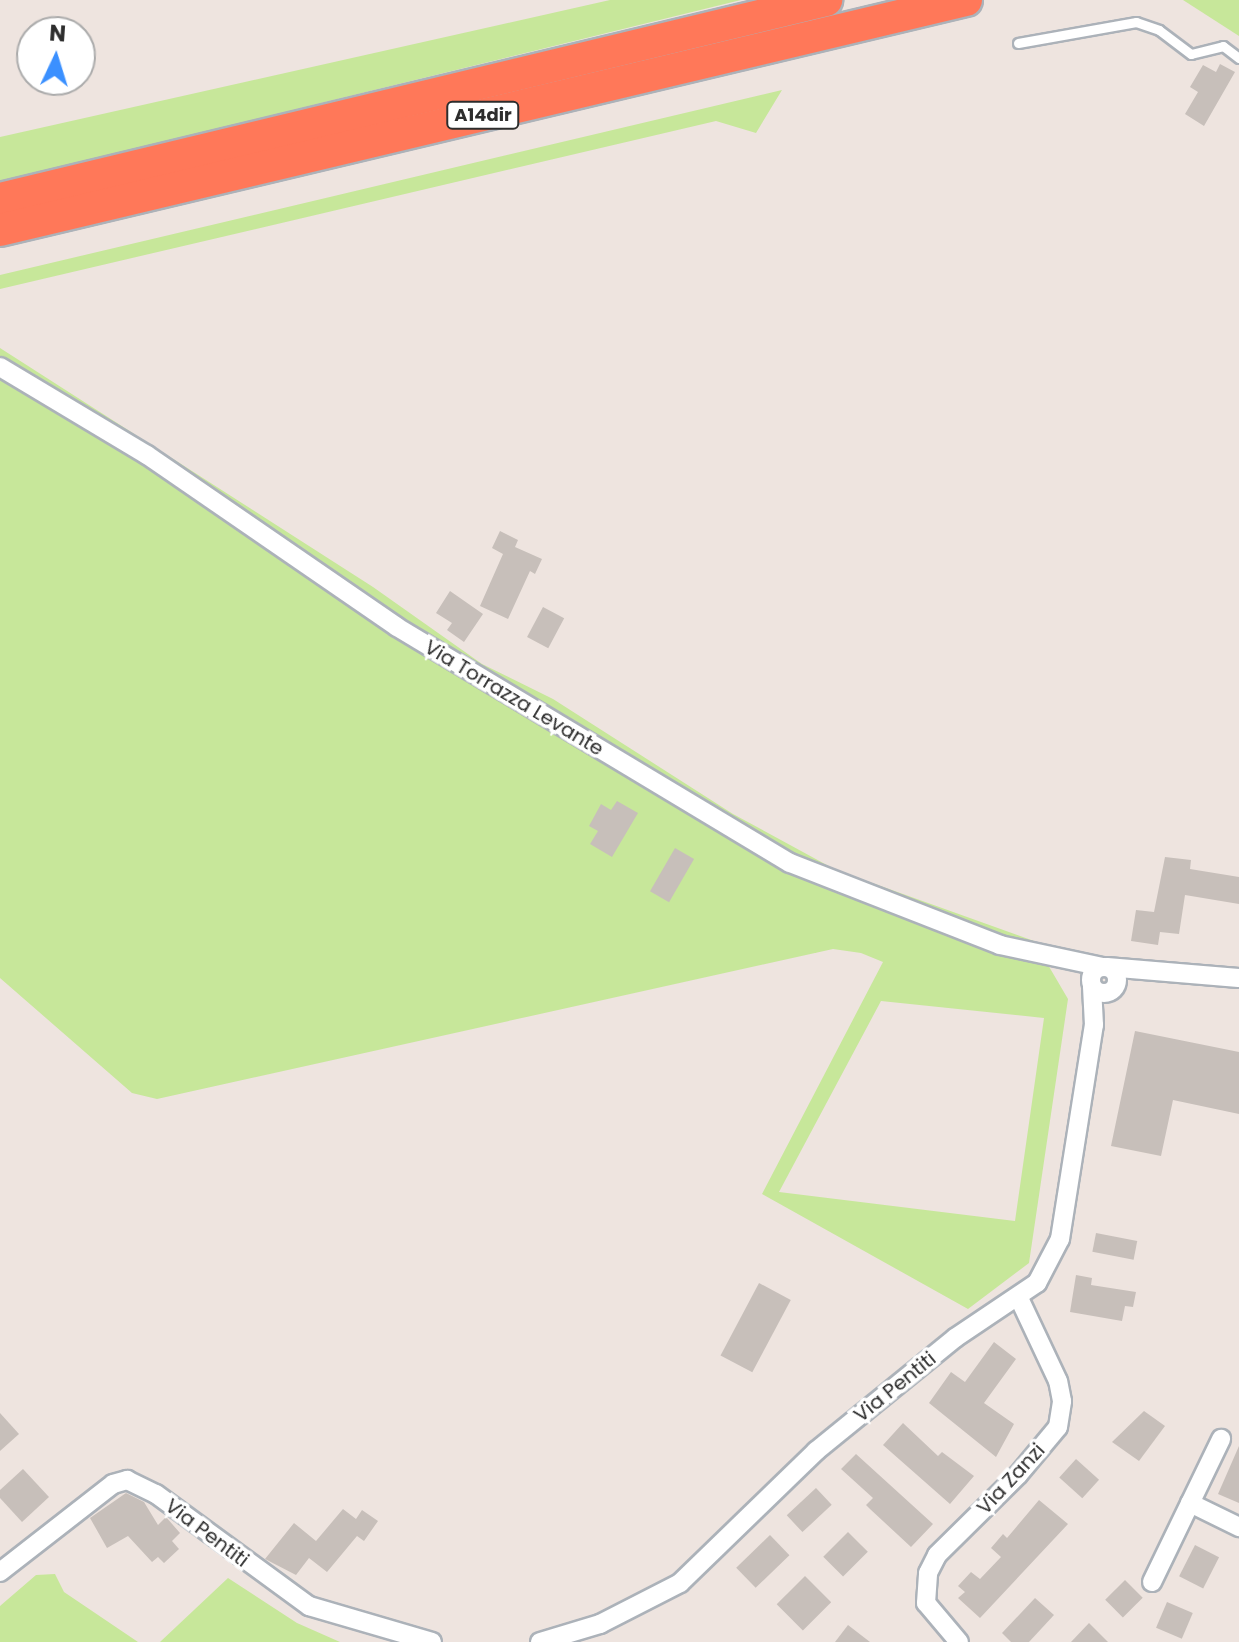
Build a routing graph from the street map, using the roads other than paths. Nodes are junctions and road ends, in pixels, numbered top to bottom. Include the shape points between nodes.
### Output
1 (826, 0) edge
2 (966, 0) edge
3 (1018, 43) dead end
4 (1239, 58) edge
5 (0, 199) edge
6 (0, 230) edge
7 (0, 367) edge
8 (1064, 959) junction
9 (1105, 967) junction
10 (1156, 972) junction
11 (1239, 978) edge
12 (1102, 986) junction
13 (1019, 1298) junction
14 (1221, 1439) dead end
15 (1190, 1503) junction
16 (1239, 1527) edge
17 (0, 1572) edge
18 (1152, 1582) dead end
19 (432, 1642) edge
20 (540, 1642) edge
21 (959, 1642) edge

1 - 5 highway, A14dir
2 - 6 highway, A14dir
3 - 4 lane via 1136,22 1159,30 1191,54 1223,46
7 - 8 street, Via Torrazza Levante via 147,455 397,627 790,863 943,925
8 - 9 street, Via Torrazza Levante
8 - 12 street, Via Torrazza Levante
9 - 10 street, Via Torrazza Levante
9 - 12 street via 1095,970
10 - 11 street, Via Torrazza Levante
10 - 12 street, Via Torrazza Levante
12 - 13 street, Via Pentiti via 1060,1239 1043,1275
13 - 20 street, Via Pentiti via 955,1338 816,1451 680,1583 600,1624
13 - 21 street, Via Zanzi via 1058,1381 1060,1414 1044,1445 937,1555 928,1573 926,1603
14 - 15 street
15 - 16 street
15 - 18 street
17 - 19 street, Via Pentiti via 113,1484 127,1480 156,1494 309,1606

